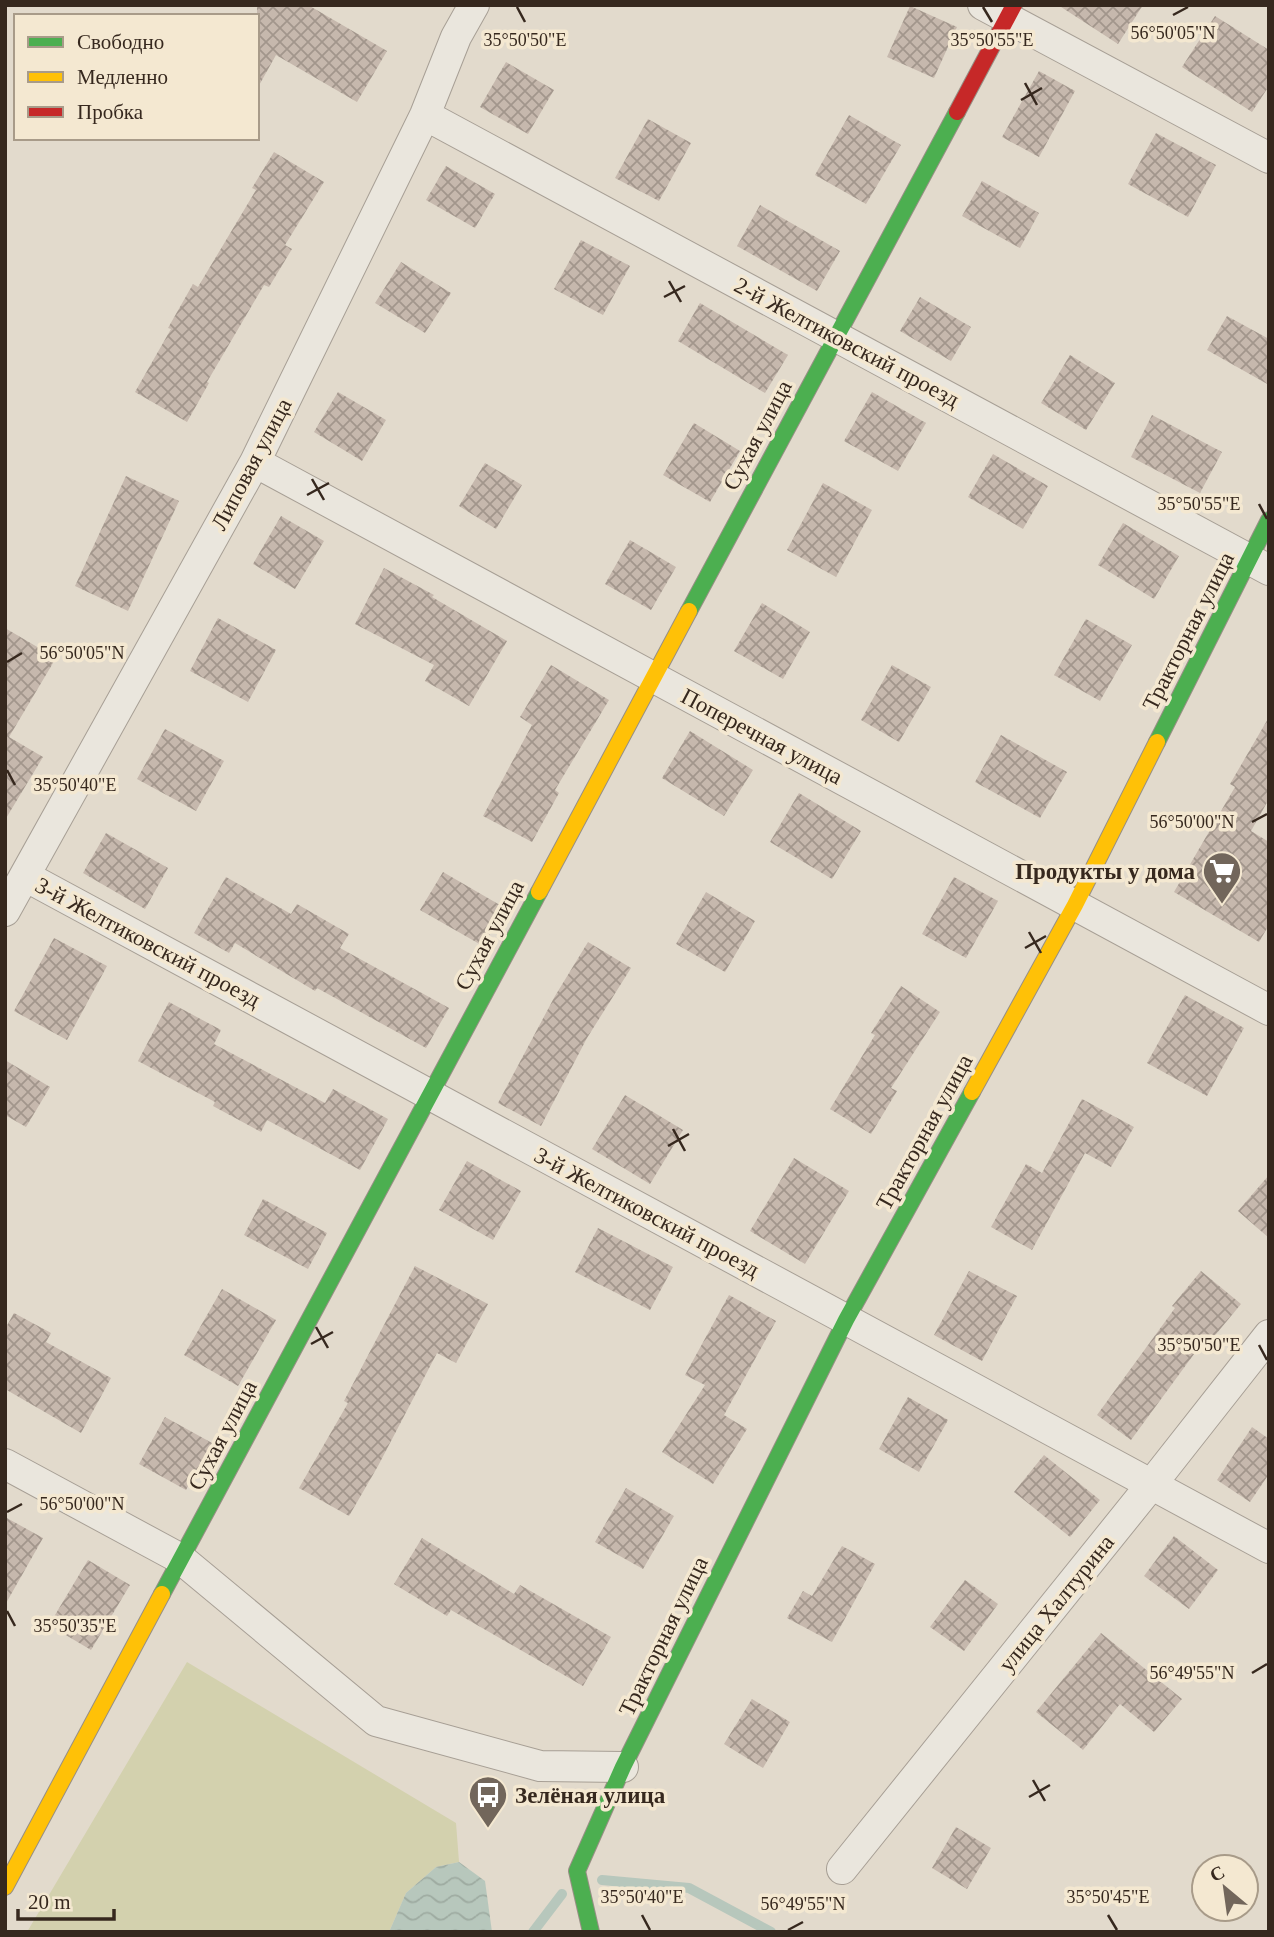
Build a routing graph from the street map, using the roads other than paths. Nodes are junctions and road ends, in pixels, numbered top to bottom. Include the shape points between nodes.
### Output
1 (474, 5) edge
2 (1001, 10) edge
3 (425, 115) junction
4 (1269, 158) edge
5 (836, 336) junction
6 (255, 462) junction
7 (1269, 520) edge
8 (1259, 565) edge
9 (653, 677) junction
10 (25, 876) junction
11 (1074, 905) junction
12 (5, 911) edge
13 (1269, 1010) edge
14 (430, 1094) junction
15 (846, 1320) junction
16 (1269, 1335) edge
17 (5, 1464) edge
18 (1152, 1485) junction
19 (1269, 1548) edge
20 (181, 1559) junction
21 (623, 1767) junction
22 (842, 1869) dead end
23 (5, 1887) edge
24 (591, 1932) edge

1 - 3 street, Липовая улица
2 - 4 street
2 - 5 street, Сухая улица
3 - 5 street, 2-й Желтиковский проезд
3 - 6 street, Липовая улица
5 - 8 street, 2-й Желтиковский проезд
5 - 9 street, Сухая улица
6 - 9 street, Поперечная улица
6 - 10 street, Липовая улица
7 - 8 street, Тракторная улица
8 - 11 street, Тракторная улица
9 - 11 street, Поперечная улица
9 - 14 street, Сухая улица
10 - 12 street, Липовая улица
10 - 14 street, 3-й Желтиковский проезд
11 - 13 street, Поперечная улица
11 - 15 street, Тракторная улица
14 - 15 street, 3-й Желтиковский проезд
14 - 20 street, Сухая улица
15 - 18 street, 3-й Желтиковский проезд
15 - 21 street, Тракторная улица
16 - 18 street, улица Халтурина
17 - 20 street
18 - 19 street, 3-й Желтиковский проезд
18 - 22 street, улица Халтурина
20 - 21 street via 376,1721 540,1766
20 - 23 street, Сухая улица
21 - 24 street via 577,1871

